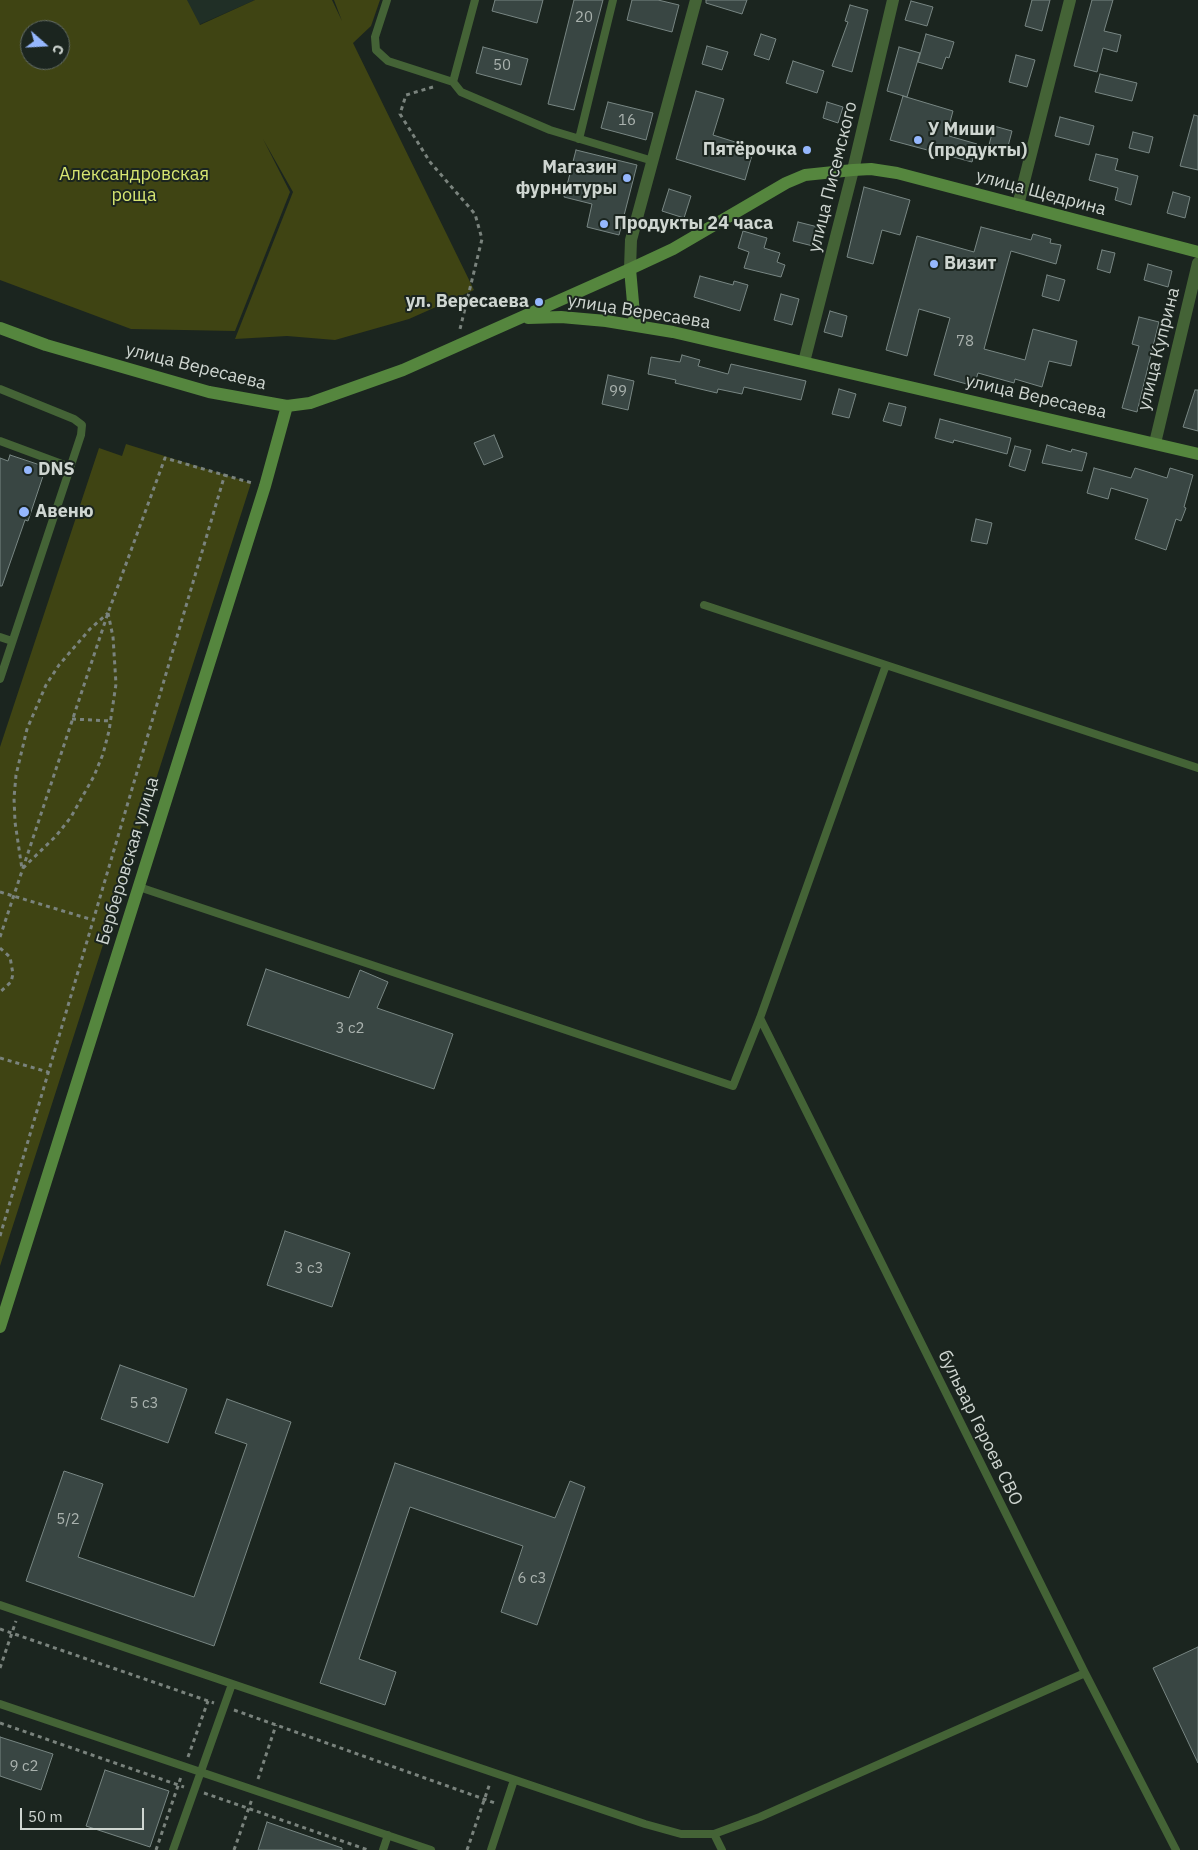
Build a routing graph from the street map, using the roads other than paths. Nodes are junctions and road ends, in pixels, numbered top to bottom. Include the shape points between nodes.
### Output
1 (388, 0) edge
2 (475, 0) edge
3 (613, 0) edge
4 (696, 0) edge
5 (893, 0) edge
6 (1070, 0) edge
7 (453, 82) junction
8 (579, 139) junction
9 (654, 161) junction
10 (853, 170) junction
11 (1018, 205) junction
12 (1198, 252) edge
13 (1198, 263) edge
14 (630, 269) junction
15 (520, 318) junction
16 (635, 325) junction
17 (0, 328) edge
18 (804, 362) junction
19 (0, 389) edge
20 (287, 406) junction
21 (0, 441) edge
22 (1155, 443) junction
23 (1198, 454) edge
24 (70, 467) junction
25 (704, 605) dead end
26 (0, 637) edge
27 (12, 642) junction
28 (886, 665) junction
29 (1, 675) edge
30 (1198, 768) edge
31 (139, 887) junction
32 (760, 1018) junction
33 (0, 1327) edge
34 (0, 1605) edge
35 (1085, 1673) junction
36 (232, 1684) junction
37 (0, 1704) edge
38 (201, 1772) junction
39 (514, 1780) junction
40 (714, 1834) junction
41 (388, 1835) junction
42 (173, 1850) edge
43 (383, 1850) edge
44 (431, 1850) edge
45 (491, 1850) edge
46 (722, 1850) edge
47 (1176, 1850) edge

1 - 7 lane via 376,38 376,50 388,61
2 - 7 lane
3 - 8 lane
4 - 9 street
5 - 10 street, улица Писемского
6 - 11 street
7 - 8 lane via 461,92 492,107
8 - 9 lane
9 - 14 street via 631,240
10 - 11 main road, улица Щедрина via 897,173
10 - 14 main road, улица Щедрина via 805,175 786,182 673,249
10 - 18 street, улица Писемского
11 - 12 main road, улица Щедрина
13 - 22 street, улица Куприна
14 - 15 main road, улица Щедрина
14 - 16 main road
15 - 16 main road, улица Вересаева via 561,317
15 - 20 main road, улица Вересаева via 403,370 310,403
16 - 18 main road, улица Вересаева
17 - 20 main road, улица Вересаева via 46,345 209,392
18 - 22 main road, улица Вересаева
19 - 24 lane via 82,425
20 - 31 main road, Берберовская улица
21 - 24 lane
22 - 23 main road, улица Вересаева
24 - 27 lane
25 - 28 lane
26 - 27 lane
27 - 29 lane
28 - 30 lane
28 - 32 lane
31 - 32 lane via 733,1086
31 - 33 main road, Берберовская улица
32 - 35 lane, бульвар Героев СВО
34 - 36 lane
35 - 40 lane via 760,1817
35 - 47 lane, бульвар Героев СВО
36 - 38 lane
36 - 39 lane
37 - 38 lane
38 - 41 lane
38 - 42 lane
39 - 40 lane via 682,1834
39 - 45 lane
40 - 46 lane
41 - 43 lane
41 - 44 lane

